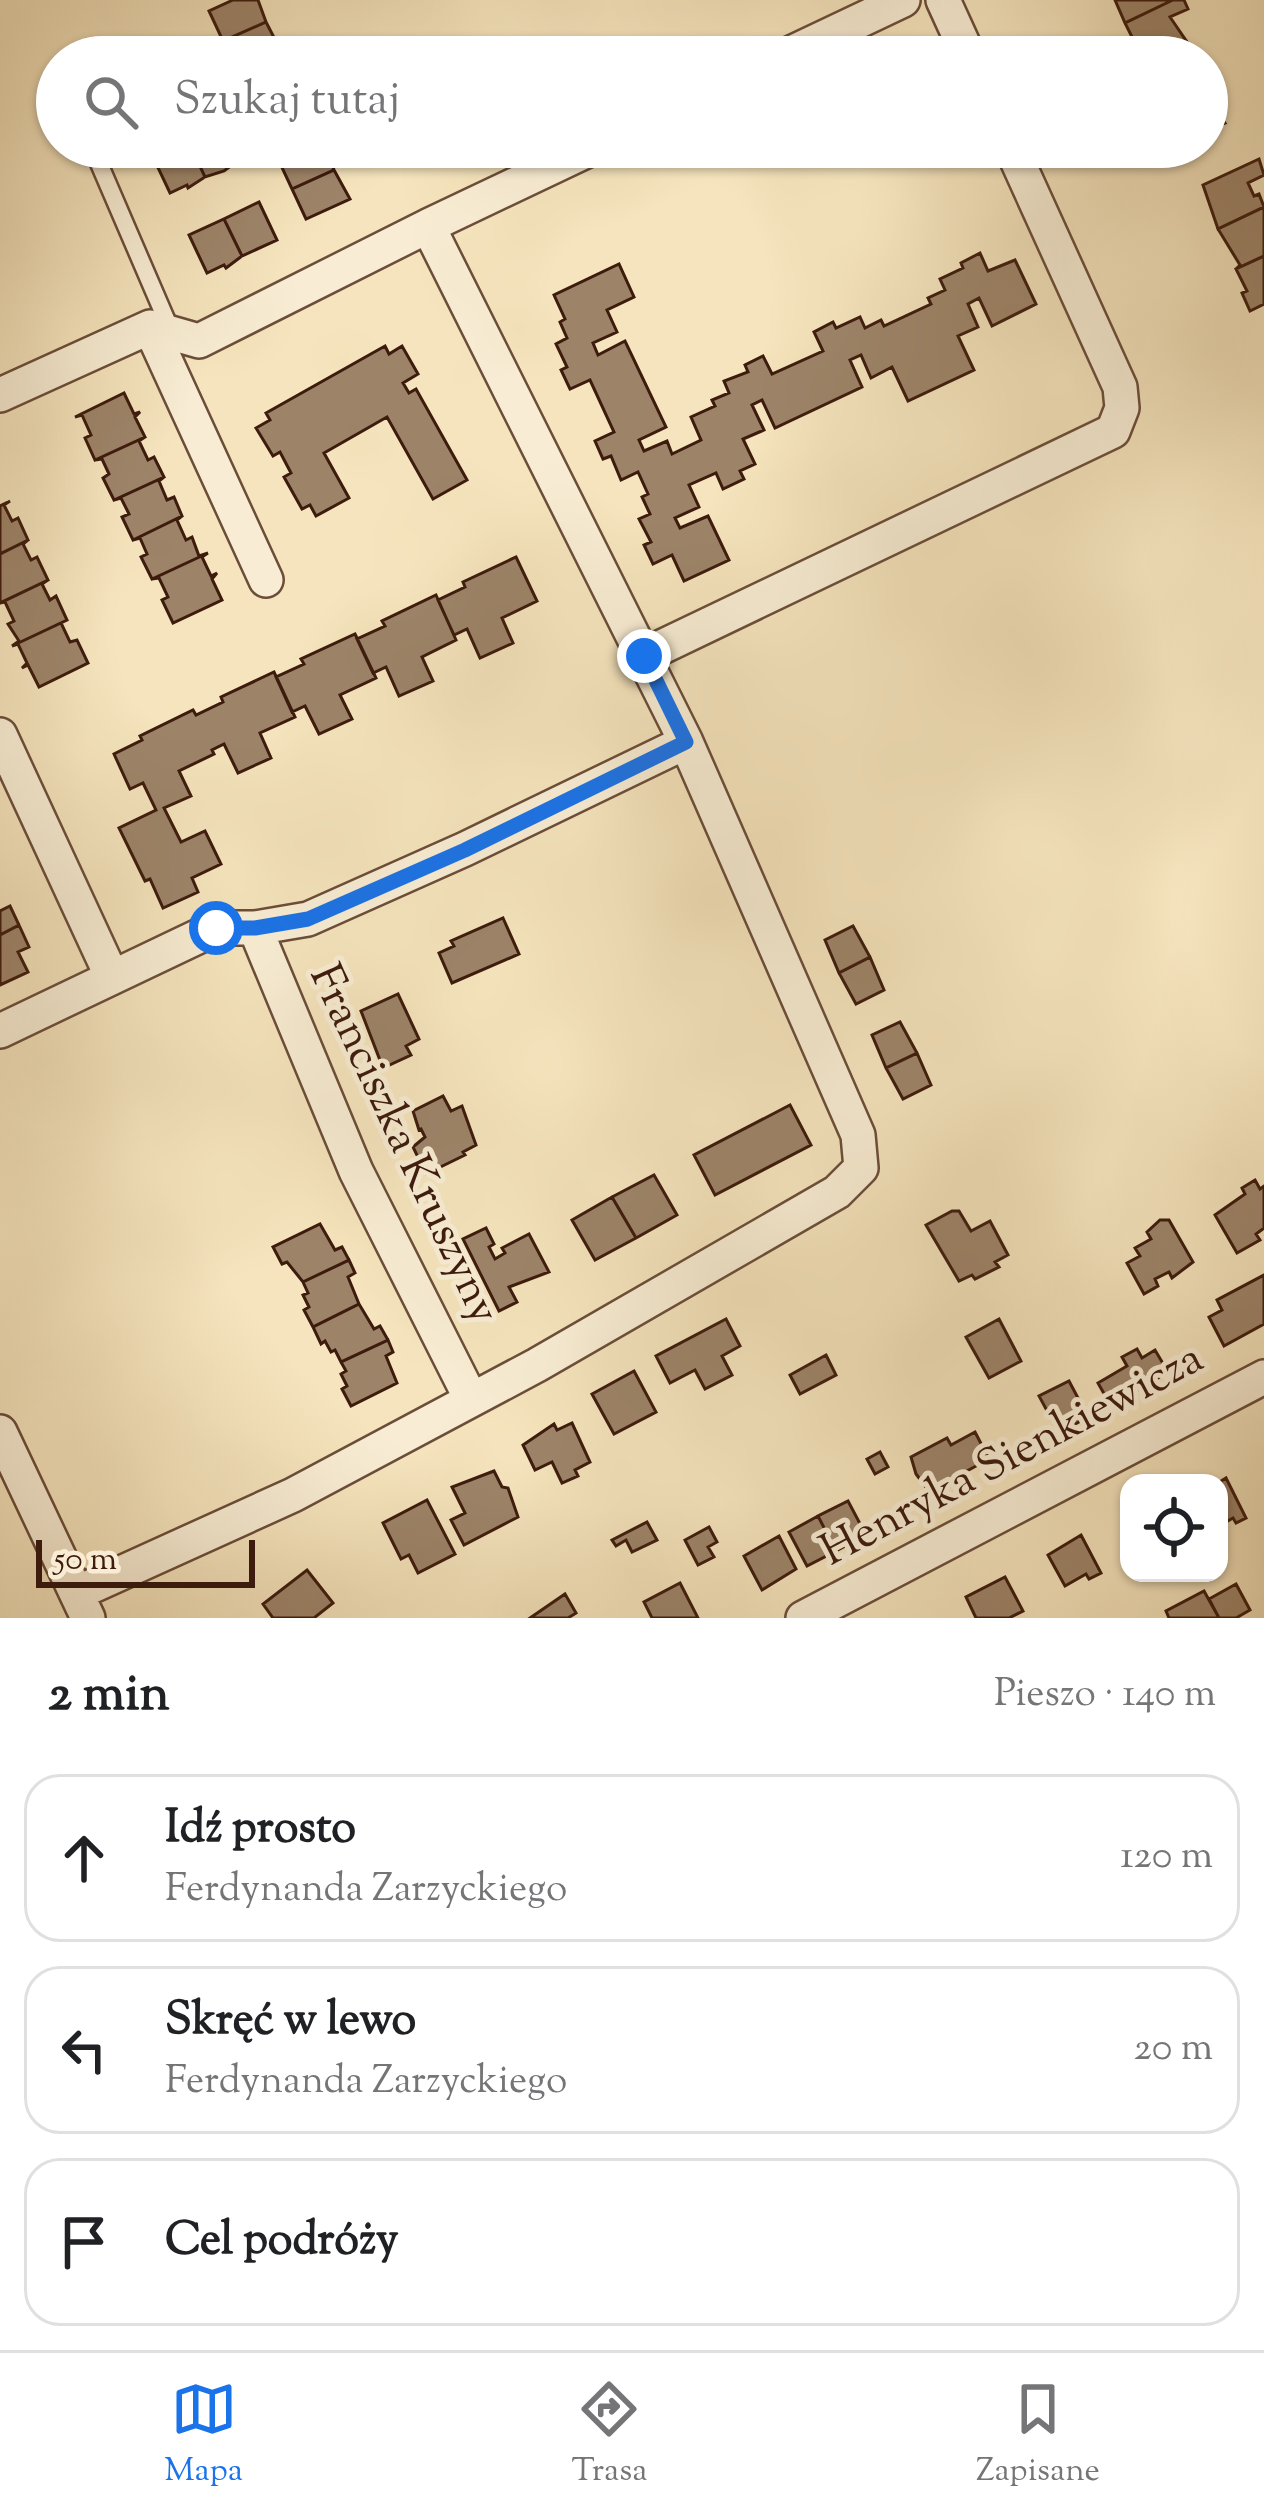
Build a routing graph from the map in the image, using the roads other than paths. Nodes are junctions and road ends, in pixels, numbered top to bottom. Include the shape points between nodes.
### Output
1 (903, 0) edge
2 (943, 0) edge
3 (827, 36) edge
4 (959, 36) edge
5 (100, 168) edge
6 (550, 168) edge
7 (1021, 168) edge
8 (428, 226) junction
9 (161, 330) junction
10 (0, 395) edge
11 (266, 580) dead end
12 (644, 656) junction
13 (0, 735) edge
14 (686, 742) junction
15 (255, 928) junction
16 (112, 977) junction
17 (0, 1031) edge
18 (1264, 1377) edge
19 (471, 1399) junction
20 (0, 1432) edge
21 (83, 1605) edge
22 (803, 1618) edge

1 - 3 street
2 - 4 street
5 - 9 lane
6 - 8 street
7 - 12 street via 1120,387 1114,431
8 - 9 street via 199,341
8 - 12 street
9 - 10 street
9 - 11 street
12 - 14 street
13 - 16 street
14 - 15 street via 308,919
14 - 19 street via 858,1135 862,1168 837,1192
15 - 16 street via 216,928
15 - 19 street, Franciszka Kruszyny via 356,1171
16 - 17 street
18 - 22 street, Henryka Sienkiewicza
19 - 21 street
20 - 21 street

